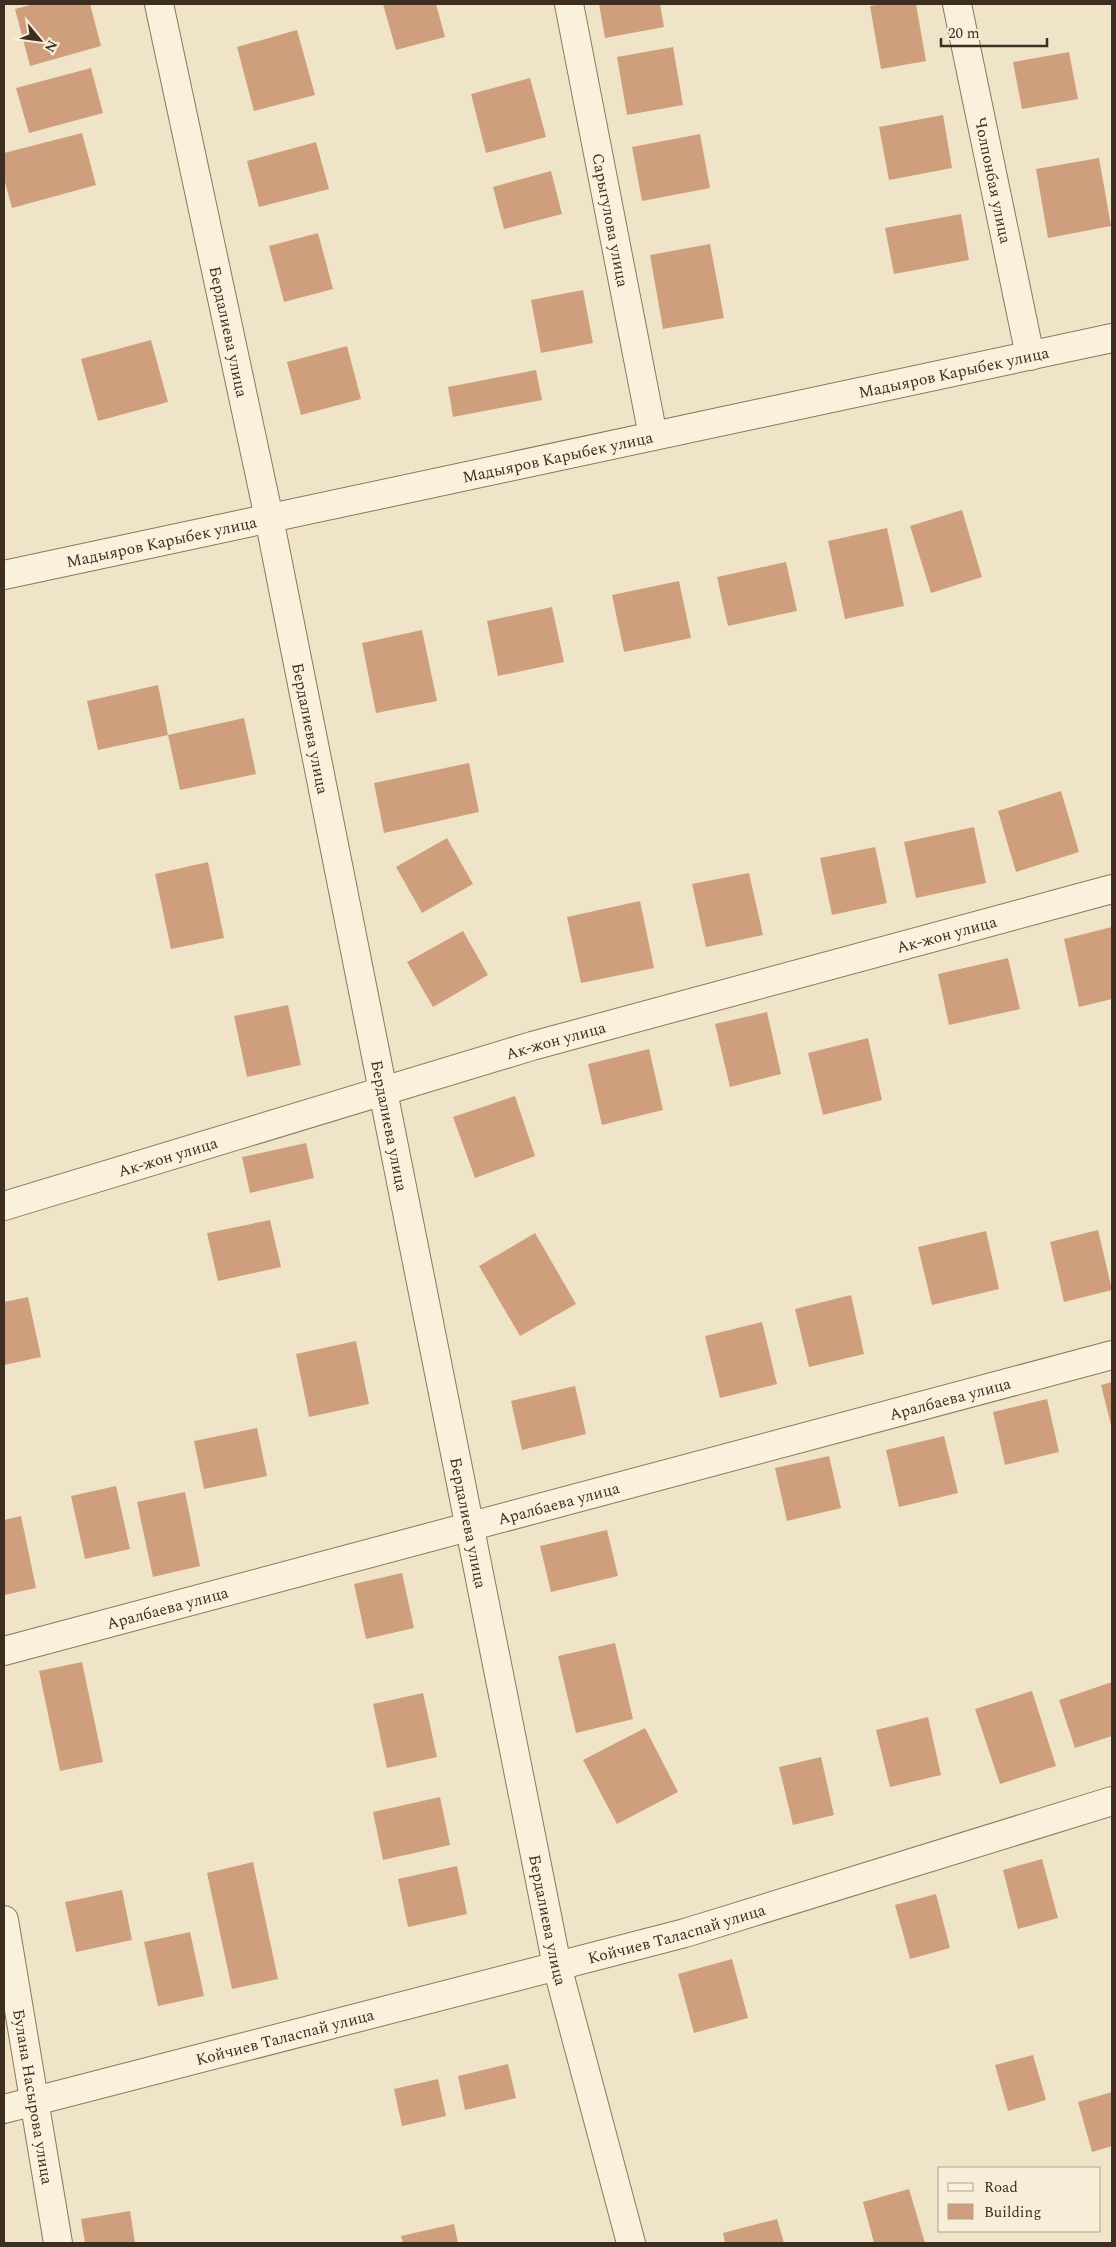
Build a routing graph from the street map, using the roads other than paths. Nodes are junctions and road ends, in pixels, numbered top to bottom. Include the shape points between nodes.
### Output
1 (159, 4) edge
2 (569, 4) edge
3 (957, 4) edge
4 (1112, 338) edge
5 (1030, 356) junction
6 (653, 436) junction
7 (269, 518) junction
8 (4, 575) edge
9 (1112, 889) edge
10 (383, 1091) junction
11 (4, 1206) edge
12 (1112, 1355) edge
13 (470, 1526) junction
14 (4, 1651) edge
15 (1112, 1801) edge
16 (4, 1920) edge
17 (557, 1966) junction
18 (35, 2101) junction
19 (4, 2109) edge
20 (58, 2243) edge
21 (631, 2243) edge

1 - 7 street, Бердалиева улица
2 - 6 street, Сарыгулова улица
3 - 5 street, Чолпонбая улица
4 - 5 street, Мадыяров Карыбек улица
5 - 6 street, Мадыяров Карыбек улица
6 - 7 street, Мадыяров Карыбек улица
7 - 8 street, Мадыяров Карыбек улица
7 - 10 street, Бердалиева улица
9 - 10 street, Ак-жон улица via 532,1046
10 - 11 street, Ак-жон улица
10 - 13 street, Бердалиева улица
12 - 13 street, Аралбаева улица
13 - 14 street, Аралбаева улица
13 - 17 street, Бердалиева улица
15 - 17 street, Койчиев Таласпай улица via 685,1933
16 - 18 street, Булана Насырова улица
17 - 18 street, Койчиев Таласпай улица
17 - 21 street, Бердалиева улица
18 - 19 street, Койчиев Таласпай улица
18 - 20 street, Булана Насырова улица

